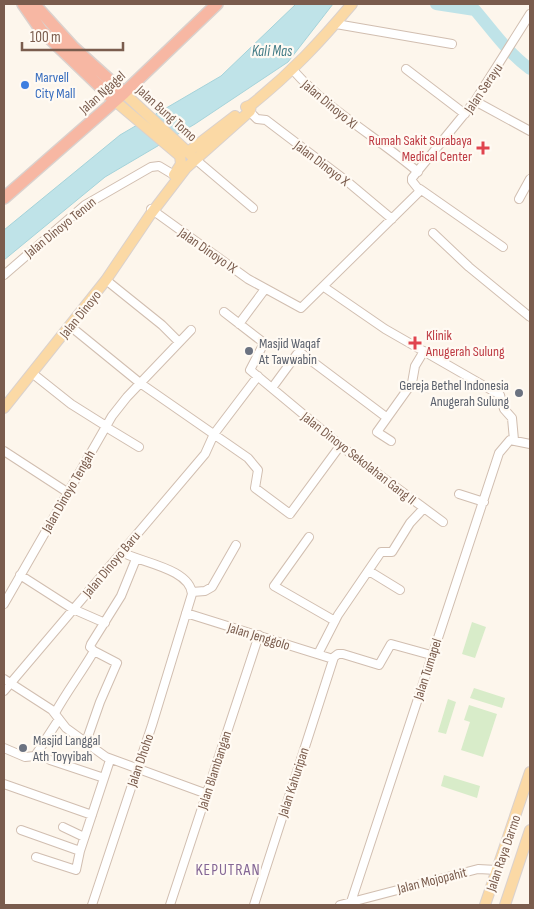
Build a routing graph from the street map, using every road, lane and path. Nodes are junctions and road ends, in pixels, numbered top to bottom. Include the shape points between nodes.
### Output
1 (23, 4) edge
2 (34, 4) edge
3 (217, 4) edge
4 (352, 4) edge
5 (530, 14) edge
6 (336, 24) junction
7 (452, 44) dead end
8 (406, 69) dead end
9 (293, 70) junction
10 (119, 97) junction
11 (476, 101) junction
12 (249, 108) junction
13 (465, 114) junction
14 (530, 131) edge
15 (185, 152) junction
16 (418, 172) junction
17 (174, 175) junction
18 (530, 179) edge
19 (420, 189) junction
20 (4, 198) edge
21 (519, 199) dead end
22 (253, 208) dead end
23 (152, 212) junction
24 (392, 219) junction
25 (432, 233) dead end
26 (503, 247) dead end
27 (4, 275) edge
28 (106, 280) junction
29 (324, 286) junction
30 (265, 289) junction
31 (224, 312) dead end
32 (530, 317) edge
33 (239, 324) junction
34 (70, 326) junction
35 (191, 330) dead end
36 (179, 342) junction
37 (424, 351) junction
38 (32, 373) junction
39 (258, 376) junction
40 (140, 383) junction
41 (274, 390) junction
42 (4, 408) edge
43 (386, 417) junction
44 (106, 426) junction
45 (214, 434) junction
46 (512, 440) junction
47 (391, 441) dead end
48 (530, 444) edge
49 (340, 446) junction
50 (139, 447) dead end
51 (4, 451) edge
52 (67, 492) junction
53 (459, 494) dead end
54 (484, 502) junction
55 (424, 508) junction
56 (443, 522) dead end
57 (309, 537) dead end
58 (236, 545) dead end
59 (122, 552) junction
60 (136, 559) junction
61 (369, 571) junction
62 (20, 575) junction
63 (400, 590) dead end
64 (192, 592) junction
65 (4, 604) edge
66 (73, 609) junction
67 (186, 613) junction
68 (335, 621) junction
69 (105, 623) junction
70 (259, 635) junction
71 (94, 651) junction
72 (318, 654) junction
73 (431, 656) junction
74 (333, 659) junction
75 (7, 681) edge
76 (4, 691) edge
77 (57, 716) junction
78 (86, 742) junction
79 (4, 749) edge
80 (50, 760) dead end
81 (110, 760) junction
82 (137, 769) junction
83 (530, 772) edge
84 (104, 778) junction
85 (4, 784) edge
86 (207, 794) junction
87 (92, 815) junction
88 (63, 827) dead end
89 (21, 830) dead end
90 (530, 830) edge
91 (84, 837) junction
92 (528, 846) edge
93 (80, 851) junction
94 (36, 857) dead end
95 (497, 870) junction
96 (351, 902) junction
97 (92, 905) edge
98 (170, 905) edge
99 (254, 905) edge
100 (340, 905) edge
101 (485, 905) edge
102 (505, 905) edge

1 - 10 highway, Jalan Bung Tomo via 41,30
2 - 10 highway, Jalan Bung Tomo
3 - 10 highway, Jalan Ngagel
4 - 6 main road
5 - 11 street, Jalan Serayu
6 - 7 street
6 - 9 main road
8 - 13 street
9 - 12 main road
9 - 16 street, Jalan Dinoyo XI via 350,121
10 - 15 main road, Jalan Bung Tomo
10 - 20 highway, Jalan Ngagel
11 - 13 street, Jalan Serayu
11 - 14 street
12 - 15 main road
12 - 24 street, Jalan Dinoyo X via 257,118 266,120
13 - 16 street, Jalan Serayu
15 - 17 main road, Jalan Dinoyo
15 - 22 street
15 - 23 main road, Jalan Dinoyo
16 - 19 street, Jalan Serayu via 412,181
17 - 23 main road, Jalan Dinoyo
17 - 27 street, Jalan Dinoyo Tenun via 165,168 151,167 98,196
18 - 21 street
19 - 24 street
19 - 26 street
23 - 28 main road, Jalan Dinoyo
23 - 30 street, Jalan Dinoyo IX
24 - 29 street
25 - 32 street
28 - 34 main road, Jalan Dinoyo
28 - 36 street
29 - 30 street, Jalan Dinoyo IX via 301,308
29 - 37 street
30 - 33 street
31 - 33 street
33 - 39 street via 264,343 250,370
34 - 38 main road, Jalan Dinoyo
34 - 40 street
35 - 36 street, Jalan Dinoyo Tengah
36 - 40 street, Jalan Dinoyo Tengah
37 - 43 street via 416,364 412,383
37 - 46 street via 500,395 504,410 512,418
38 - 42 main road, Jalan Dinoyo
38 - 44 street
39 - 41 street, Jalan Dinoyo Sekolahan Gang II
39 - 45 street, Jalan Dinoyo Baru
40 - 44 street, Jalan Dinoyo Tengah
40 - 45 street
41 - 43 street via 297,354 301,354
41 - 49 street, Jalan Dinoyo Sekolahan Gang II
43 - 47 street via 377,433
44 - 50 street
44 - 52 street, Jalan Dinoyo Tengah
45 - 49 street via 256,465 255,488 292,513
45 - 59 street, Jalan Dinoyo Baru via 205,454
46 - 48 street
46 - 54 street, Jalan Tumapel via 499,453
49 - 55 street, Jalan Dinoyo Sekolahan Gang II
51 - 52 street
52 - 62 street, Jalan Dinoyo Tengah
53 - 54 street
54 - 73 street, Jalan Tumapel
55 - 56 street, Jalan Dinoyo Sekolahan Gang II
55 - 61 street via 392,552 383,550
57 - 68 street via 274,586
58 - 64 street via 212,587
59 - 60 street
59 - 66 street, Jalan Dinoyo Baru
60 - 64 street via 170,570
60 - 69 street via 121,596
61 - 63 street
61 - 68 street
62 - 65 street, Jalan Dinoyo Tengah
62 - 66 street
64 - 67 street, Jalan Dhoho
66 - 69 street
66 - 75 street, Jalan Dinoyo Baru
67 - 70 street, Jalan Jenggolo
67 - 82 street, Jalan Dhoho
68 - 72 street
69 - 71 street via 90,644
70 - 72 street, Jalan Jenggolo
70 - 86 street, Jalan Blambangan
71 - 77 street via 74,686 65,694
71 - 78 street via 117,663
72 - 74 street, Jalan Jenggolo
73 - 74 street via 391,644 379,664 341,653
73 - 96 street, Jalan Tumapel
74 - 99 street, Jalan Kahuripan
75 - 76 street, Jalan Dinoyo Baru
75 - 77 street
77 - 78 street via 68,730
77 - 79 street via 35,756 25,757
78 - 81 street
80 - 84 street
81 - 82 street
81 - 84 street
82 - 86 street
82 - 97 street, Jalan Dhoho
83 - 95 main road, Jalan Raya Darmo
84 - 87 street
85 - 87 street
86 - 98 street, Jalan Blambangan
87 - 91 street
88 - 91 street
89 - 93 street
90 - 92 main road, Jalan Raya Darmo
91 - 93 street
92 - 102 main road, Jalan Raya Darmo
93 - 94 street via 76,870
95 - 96 street, Jalan Mojopahit via 478,869
95 - 101 main road, Jalan Raya Darmo
96 - 100 street, Jalan Mojopahit

